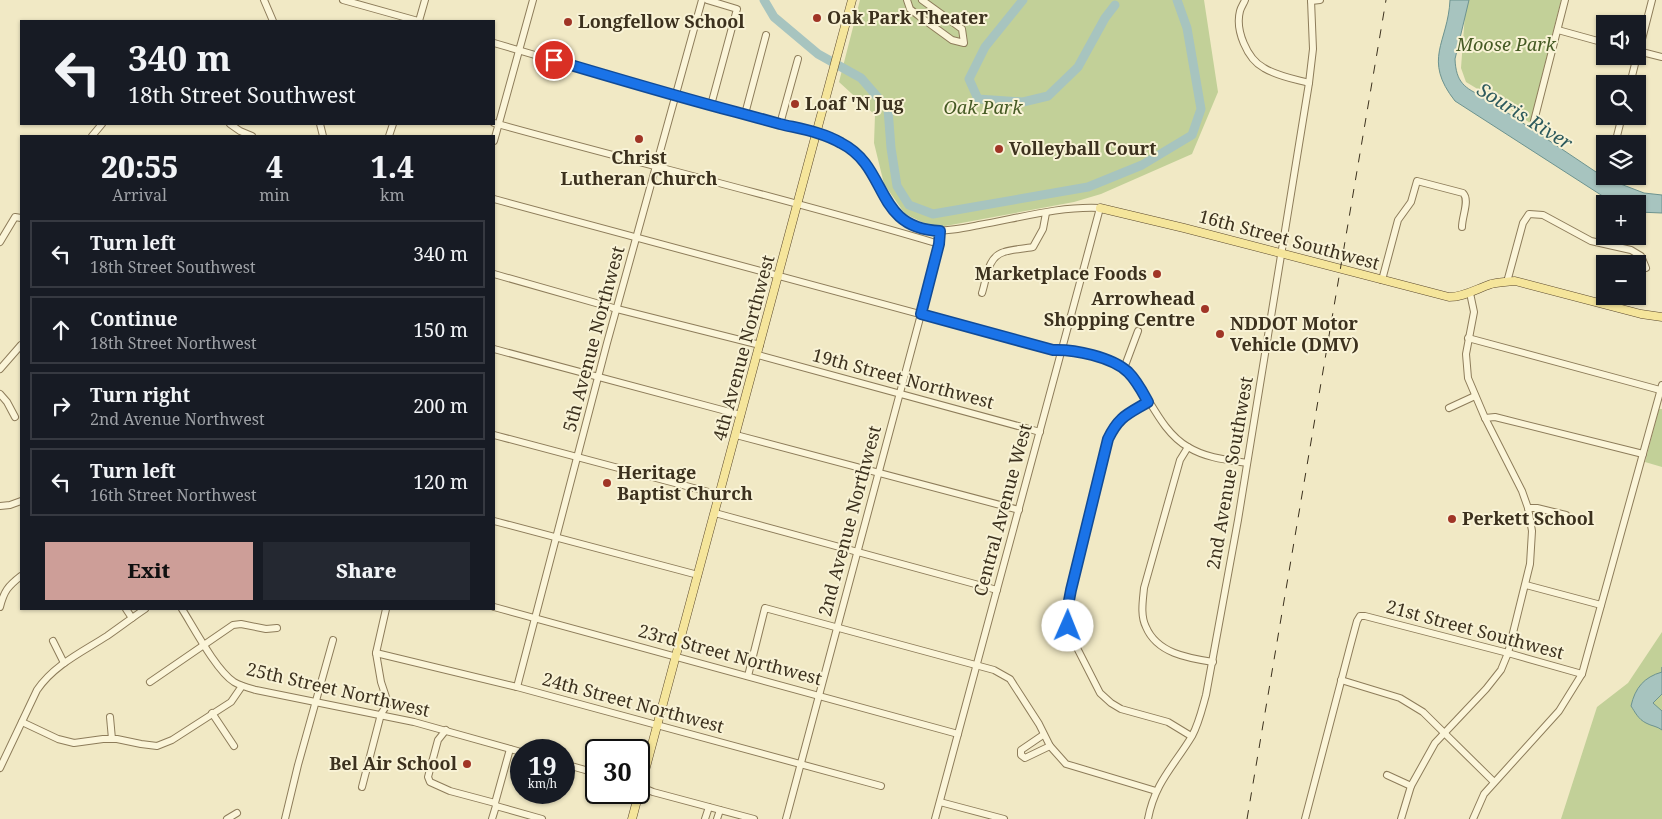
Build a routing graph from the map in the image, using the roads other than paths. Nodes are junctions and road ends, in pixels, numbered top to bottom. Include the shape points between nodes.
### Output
1 (264, 0) edge
2 (343, 0) edge
3 (426, 0) edge
4 (533, 0) edge
5 (702, 0) edge
6 (707, 0) edge
7 (852, 0) edge
8 (907, 0) edge
9 (922, 0) edge
10 (1245, 0) edge
11 (1311, 0) edge
12 (1320, 0) edge
13 (1566, 0) edge
14 (1652, 0) edge
15 (273, 20) edge
16 (415, 20) edge
17 (419, 20) edge
18 (1646, 23) edge
19 (1558, 30) junction
20 (766, 34) dead end
21 (1596, 41) edge
22 (495, 43) edge
23 (518, 51) junction
24 (1646, 54) edge
25 (1662, 57) edge
26 (798, 60) dead end
27 (1308, 83) junction
28 (675, 96) junction
29 (711, 105) junction
30 (745, 114) junction
31 (1534, 121) dead end
32 (496, 123) edge
33 (780, 124) junction
34 (101, 125) edge
35 (231, 125) edge
36 (816, 132) junction
37 (93, 135) edge
38 (250, 135) edge
39 (657, 168) junction
40 (495, 199) edge
41 (798, 204) junction
42 (1100, 208) junction
43 (1046, 213) junction
44 (20, 218) edge
45 (1462, 226) dead end
46 (940, 231) junction
47 (637, 237) junction
48 (0, 242) edge
49 (939, 244) junction
50 (1282, 253) junction
51 (1639, 255) edge
52 (495, 274) edge
53 (778, 276) junction
54 (1382, 280) junction
55 (1507, 282) junction
56 (982, 293) dead end
57 (1470, 294) junction
58 (617, 309) junction
59 (921, 314) junction
60 (1662, 317) edge
61 (1138, 331) dead end
62 (1468, 338) junction
63 (760, 345) junction
64 (20, 346) edge
65 (495, 349) edge
66 (1063, 350) junction
67 (758, 356) junction
68 (1122, 368) junction
69 (0, 370) edge
70 (598, 377) junction
71 (1661, 388) edge
72 (899, 393) junction
73 (0, 394) edge
74 (1475, 396) junction
75 (1148, 402) junction
76 (1449, 408) dead end
77 (741, 415) junction
78 (15, 418) dead end
79 (1485, 418) junction
80 (1040, 432) junction
81 (495, 435) edge
82 (736, 435) junction
83 (1188, 447) junction
84 (1642, 454) junction
85 (578, 458) junction
86 (1247, 463) junction
87 (878, 473) junction
88 (720, 495) junction
89 (20, 501) edge
90 (0, 506) edge
91 (1528, 508) junction
92 (1019, 510) junction
93 (715, 514) junction
94 (1566, 516) dead end
95 (495, 521) edge
96 (557, 538) junction
97 (857, 552) junction
98 (698, 576) junction
99 (20, 577) edge
100 (1526, 585) junction
101 (997, 590) junction
102 (1601, 605) junction
103 (0, 607) edge
104 (495, 607) edge
105 (127, 610) edge
106 (144, 610) edge
107 (183, 610) edge
108 (386, 610) edge
109 (132, 618) junction
110 (536, 618) junction
111 (837, 627) junction
112 (277, 628) dead end
113 (333, 640) dead end
114 (53, 641) dead end
115 (204, 645) junction
116 (376, 653) junction
117 (1508, 653) junction
118 (676, 656) junction
119 (1212, 662) junction
120 (64, 663) junction
121 (976, 665) junction
122 (1582, 674) junction
123 (748, 676) junction
124 (1341, 680) junction
125 (150, 682) dead end
126 (242, 686) junction
127 (517, 687) junction
128 (820, 695) junction
129 (316, 702) junction
130 (212, 713) junction
131 (381, 714) junction
132 (110, 717) dead end
133 (22, 722) junction
134 (658, 725) junction
135 (446, 730) junction
136 (1444, 733) junction
137 (958, 734) junction
138 (1043, 735) junction
139 (1192, 736) junction
140 (112, 739) junction
141 (234, 746) dead end
142 (1050, 746) junction
143 (510, 749) joint
144 (650, 752) edge
145 (801, 764) junction
146 (0, 768) edge
147 (1387, 775) dead end
148 (1494, 782) junction
149 (881, 786) dead end
150 (1412, 786) junction
151 (362, 787) dead end
152 (650, 791) edge
153 (1156, 791) junction
154 (940, 802) junction
155 (636, 804) edge
156 (495, 805) junction
157 (709, 807) junction
158 (720, 810) junction
159 (237, 813) dead end
160 (227, 819) edge
161 (284, 819) edge
162 (492, 819) edge
163 (542, 819) edge
164 (632, 819) edge
165 (705, 819) edge
166 (717, 819) edge
167 (754, 819) edge
168 (786, 819) edge
169 (936, 819) edge
170 (1004, 819) edge
171 (1148, 819) edge
172 (1305, 819) edge
173 (1402, 819) edge
174 (1473, 819) edge

1 - 15 street
2 - 16 street
3 - 17 street
4 - 23 street
5 - 28 street, 5th Avenue Northwest
6 - 29 street via 737,9
7 - 36 main road, 4th Avenue Northwest
8 - 9 street via 910,9 919,16 952,40 964,43 962,29
10 - 27 street via 1239,28 1254,61 1274,73
11 - 12 street
11 - 27 street, 2nd Avenue Southwest via 1313,49
13 - 19 street
14 - 18 street
19 - 21 street
19 - 31 street
20 - 30 street
22 - 23 street
23 - 28 street
23 - 32 street
24 - 25 street
26 - 33 street
27 - 50 street, 2nd Avenue Southwest
28 - 29 street
28 - 39 street, 5th Avenue Northwest
29 - 30 street
30 - 33 street
32 - 39 street
33 - 36 street
34 - 37 street
35 - 38 street
36 - 41 main road, 4th Avenue Northwest
36 - 46 street via 843,143 862,158 896,214 916,226
39 - 41 street
39 - 47 street, 5th Avenue Northwest
40 - 47 street
41 - 49 street
41 - 53 main road, 4th Avenue Northwest
42 - 43 street
42 - 50 main road, 16th Street Southwest
42 - 66 street, Central Avenue West
43 - 46 street
43 - 56 street via 1043,230 1033,247 1005,252 992,259
44 - 48 street via 15,217
45 - 54 street via 1467,201 1464,193 1416,182 1411,202 1398,220
46 - 49 street, 2nd Avenue Northwest
47 - 53 street
47 - 58 street, 5th Avenue Northwest
49 - 59 street, 2nd Avenue Northwest
50 - 54 main road, 16th Street Southwest
50 - 86 street, 2nd Avenue Southwest
51 - 55 street via 1591,241 1543,216 1529,214 1522,223
52 - 58 street
53 - 59 street
53 - 63 main road, 4th Avenue Northwest
54 - 57 main road, 16th Street Southwest via 1448,297
55 - 57 main road, 16th Street Southwest via 1490,284
55 - 60 main road via 1525,283
57 - 62 street via 1474,312
58 - 63 street
58 - 70 street, 5th Avenue Northwest
59 - 66 street
59 - 72 street, 2nd Avenue Northwest
61 - 68 street
62 - 71 street
62 - 74 street via 1468,378
63 - 67 main road, 4th Avenue Northwest
64 - 69 street
65 - 70 street
66 - 68 street via 1100,358
66 - 80 street, Central Avenue West
67 - 72 street, 19th Street Northwest
67 - 77 main road, 4th Avenue Northwest
68 - 75 street via 1138,384
70 - 77 street
70 - 85 street, 5th Avenue Northwest
71 - 84 street
72 - 80 street, 19th Street Northwest
72 - 87 street, 2nd Avenue Northwest
73 - 78 street
74 - 76 street
74 - 79 street
75 - 83 street via 1174,436
75 - 139 street via 1115,424 1108,439 1071,590 1068,626 1100,692 1111,703 1121,709 1168,722
77 - 82 main road, 4th Avenue Northwest
79 - 84 street via 1494,416
79 - 91 street
80 - 92 street, Central Avenue West
81 - 85 street
82 - 87 street
82 - 88 main road, 4th Avenue Northwest
83 - 86 street via 1214,458
83 - 119 street via 1180,460 1144,588 1142,609 1146,627 1166,650
84 - 102 street
85 - 88 street
85 - 96 street, 5th Avenue Northwest
86 - 119 street, 2nd Avenue Southwest
87 - 92 street
87 - 97 street, 2nd Avenue Northwest
88 - 93 main road, 4th Avenue Northwest
89 - 90 street
91 - 94 street
91 - 100 street via 1532,547
92 - 101 street, Central Avenue West
93 - 97 street
93 - 98 main road, 4th Avenue Northwest
95 - 96 street
96 - 98 street
96 - 110 street, 5th Avenue Northwest
97 - 101 street
97 - 111 street, 2nd Avenue Northwest
98 - 118 main road, 4th Avenue Northwest
99 - 103 street via 3,594
100 - 102 street
100 - 117 street
101 - 121 street, Central Avenue West
102 - 122 street
104 - 110 street, 23rd Street Northwest
105 - 109 street
106 - 109 street
107 - 115 street, 25th Street Northwest
108 - 116 street
109 - 120 street
110 - 118 street, 23rd Street Northwest
110 - 127 street, 5th Avenue Northwest
111 - 121 street
111 - 123 street via 765,608
111 - 128 street, 2nd Avenue Northwest
112 - 115 street via 237,623
113 - 129 street
114 - 120 street
115 - 125 street
115 - 126 street, 25th Street Northwest via 225,674
116 - 127 street, 24th Street Northwest
116 - 131 street via 388,703
117 - 122 street, 21st Street Southwest
117 - 124 street, 21st Street Southwest via 1360,616
117 - 136 street via 1494,679
118 - 123 street, 23rd Street Northwest
118 - 134 main road, 4th Avenue Northwest
119 - 139 street, 2nd Avenue Southwest via 1200,716
120 - 133 street via 40,684
121 - 137 street, Central Avenue West
121 - 138 street via 1010,679
122 - 148 street via 1559,710
123 - 128 street, 23rd Street Northwest
124 - 136 street via 1400,698 1423,712
124 - 172 street
126 - 129 street, 25th Street Northwest
126 - 130 street via 231,702
127 - 134 street, 24th Street Northwest
128 - 137 street, 23rd Street Northwest
128 - 145 street, 2nd Avenue Northwest
129 - 131 street, 25th Street Northwest
129 - 161 street
130 - 140 street via 172,740 157,746
130 - 141 street
131 - 135 street, 25th Street Northwest
131 - 151 street
132 - 140 street
133 - 140 street via 74,743
133 - 146 street
134 - 144 main road, 4th Avenue Northwest
134 - 145 street, 24th Street Northwest
135 - 143 street, 25th Street Northwest
135 - 156 street via 438,740 428,777 430,782
136 - 148 street
136 - 150 street via 1435,743
137 - 154 street, Central Avenue West
138 - 142 street
138 - 142 street via 1020,750 1021,755 1030,757
139 - 153 street, 2nd Avenue Southwest
142 - 153 street via 1066,764
143 - 156 street
145 - 149 street, 24th Street Northwest
145 - 168 street, 2nd Avenue Northwest
147 - 150 street
148 - 174 street via 1478,804
150 - 173 street
152 - 157 street
153 - 171 street, 2nd Avenue Southwest
154 - 169 street, Central Avenue West
154 - 170 street
155 - 164 main road, 4th Avenue Northwest
156 - 162 street
156 - 163 street
157 - 158 street
157 - 165 street
158 - 166 street
158 - 167 street
159 - 160 street

